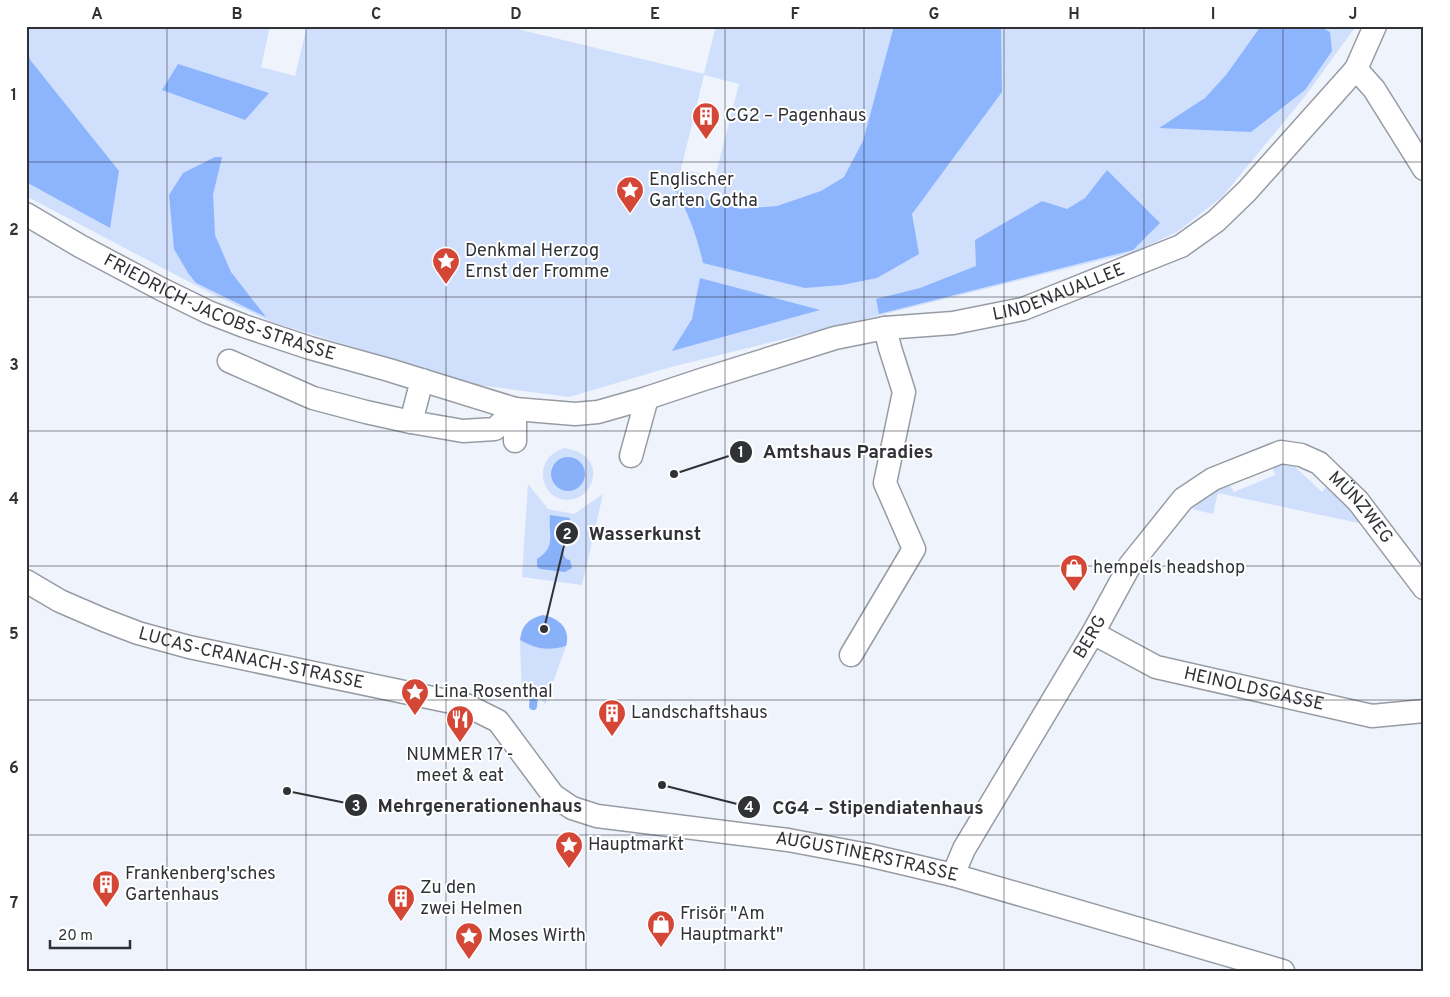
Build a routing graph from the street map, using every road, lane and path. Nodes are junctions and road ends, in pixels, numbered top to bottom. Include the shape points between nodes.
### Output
1 (1375, 26) edge
2 (1356, 69) junction
3 (1424, 169) edge
4 (26, 214) edge
5 (885, 328) junction
6 (229, 361) dead end
7 (422, 380) junction
8 (647, 398) junction
9 (515, 409) junction
10 (411, 422) junction
11 (515, 441) dead end
12 (1281, 452) joint
13 (631, 456) dead end
14 (26, 581) edge
15 (1424, 588) edge
16 (1093, 633) junction
17 (851, 655) dead end
18 (1424, 711) edge
19 (484, 713) joint
20 (960, 877) junction
21 (1283, 971) edge

1 - 2 street, LINDENAUALLEE
2 - 3 street via 1374,89
2 - 5 street, LINDENAUALLEE via 1216,222 1181,246 1023,309 953,323
4 - 7 street, FRIEDRICH-JACOBS-STRASSE via 80,246 208,312 310,348
5 - 8 street, LINDENAUALLEE via 807,345
5 - 17 street via 904,392 886,483 914,549
6 - 10 street via 313,398
7 - 9 street, FRIEDRICH-JACOBS-STRASSE
7 - 10 street
8 - 9 street, FRIEDRICH-JACOBS-STRASSE via 598,412 575,414
8 - 13 street
9 - 10 street via 495,428 463,431
9 - 11 street
12 - 15 street, MÜNZWEG via 1301,455 1319,463 1358,501
12 - 16 street, BERG via 1213,479 1183,498 1130,565
14 - 19 street, LUCAS-CRANACH-STRASSE via 69,605 147,635 189,647 466,705
16 - 18 street, HEINOLDSGASSE via 1156,667 1372,716
16 - 20 street, BERG via 964,849
19 - 20 street, AUGUSTINERSTRASSE via 498,721 553,795 572,808 597,816 788,840
20 - 21 street, AUGUSTINERSTRASSE

